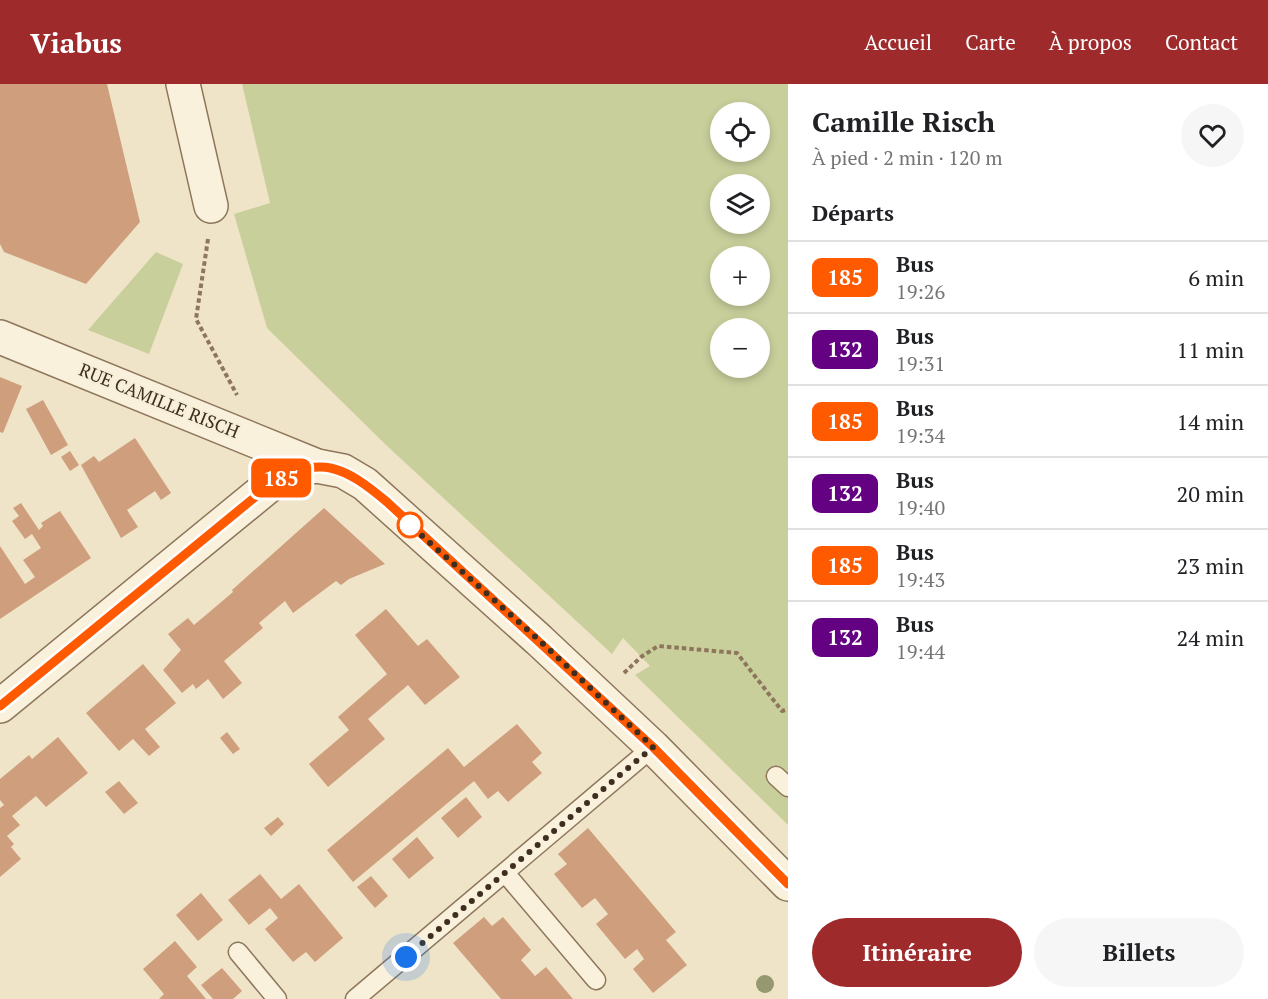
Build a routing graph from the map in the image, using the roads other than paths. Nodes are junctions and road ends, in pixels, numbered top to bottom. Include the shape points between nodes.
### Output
1 (183, 84) edge
2 (211, 206) road end
3 (0, 337) edge
4 (317, 466) junction
5 (0, 706) edge
6 (653, 747) junction
7 (506, 874) junction
8 (788, 884) edge
9 (238, 952) dead end
10 (596, 980) dead end
11 (277, 999) edge
12 (355, 999) edge

1 - 2 street
3 - 4 street, RUE CAMILLE RISCH
4 - 5 street via 293,470 271,484
4 - 6 street, RUE CAMILLE RISCH via 343,471 380,496
6 - 7 lane
6 - 8 street, RUE CAMILLE RISCH
7 - 10 lane
7 - 12 lane
9 - 11 lane

